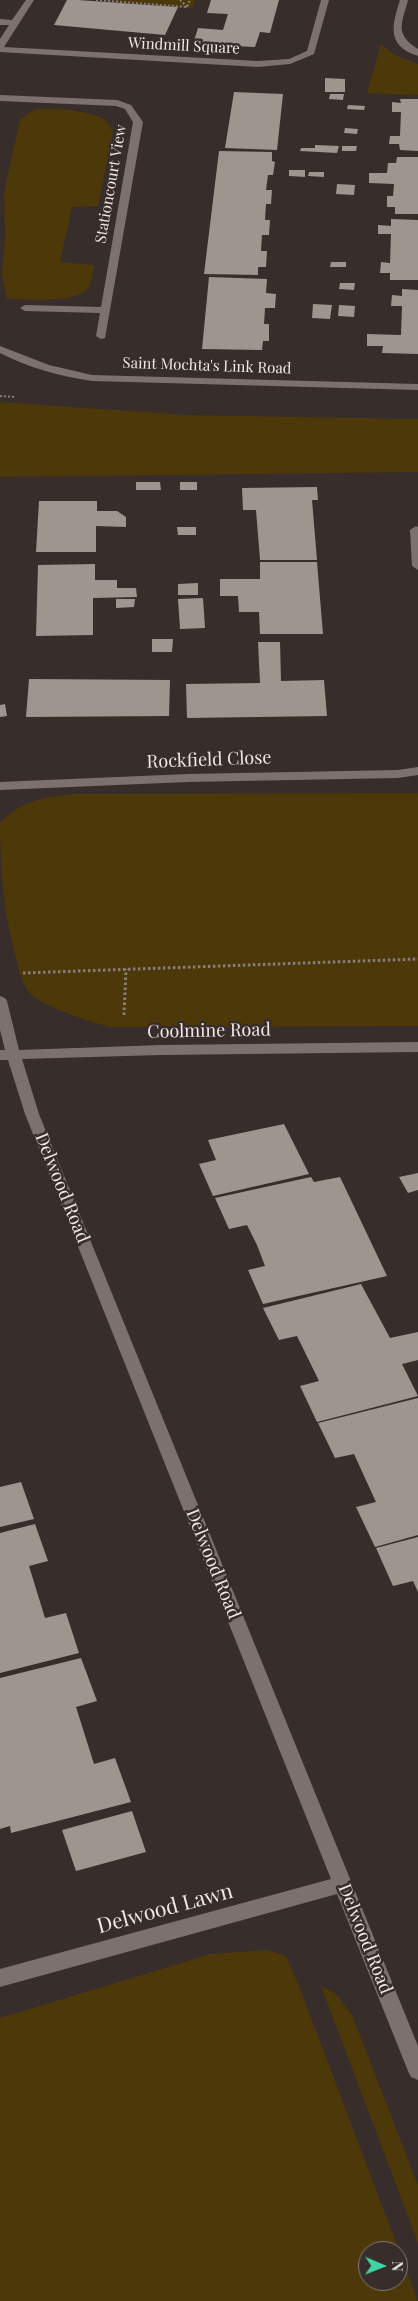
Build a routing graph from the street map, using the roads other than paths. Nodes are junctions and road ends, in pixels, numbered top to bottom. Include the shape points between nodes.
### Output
1 (30, 0) edge
2 (325, 0) edge
3 (404, 0) edge
4 (0, 22) edge
5 (15, 23) junction
6 (0, 46) edge
7 (0, 50) edge
8 (418, 53) edge
9 (0, 98) edge
10 (25, 308) dead end
11 (105, 310) junction
12 (100, 336) dead end
13 (0, 349) edge
14 (418, 387) edge
15 (416, 530) dead end
16 (418, 566) edge
17 (418, 771) edge
18 (0, 786) edge
19 (0, 1001) edge
20 (418, 1047) edge
21 (6, 1054) edge
22 (342, 1884) junction
23 (0, 1978) edge
24 (418, 2072) edge

1 - 5 street
2 - 7 street, Windmill Square via 311,52 283,62 250,64
3 - 8 street via 396,31 400,41
4 - 5 street
5 - 6 street
9 - 11 street, Stationcourt View via 116,103 128,108 138,122
10 - 11 street
11 - 12 street, Stationcourt View
13 - 14 street, Saint Mochta's Link Road via 37,366 92,378
15 - 16 street
17 - 18 street, Rockfield Close
19 - 21 street, Delwood Road
20 - 21 street, Coolmine Road
21 - 22 street, Delwood Road
22 - 23 street, Delwood Lawn
22 - 24 street, Delwood Road

